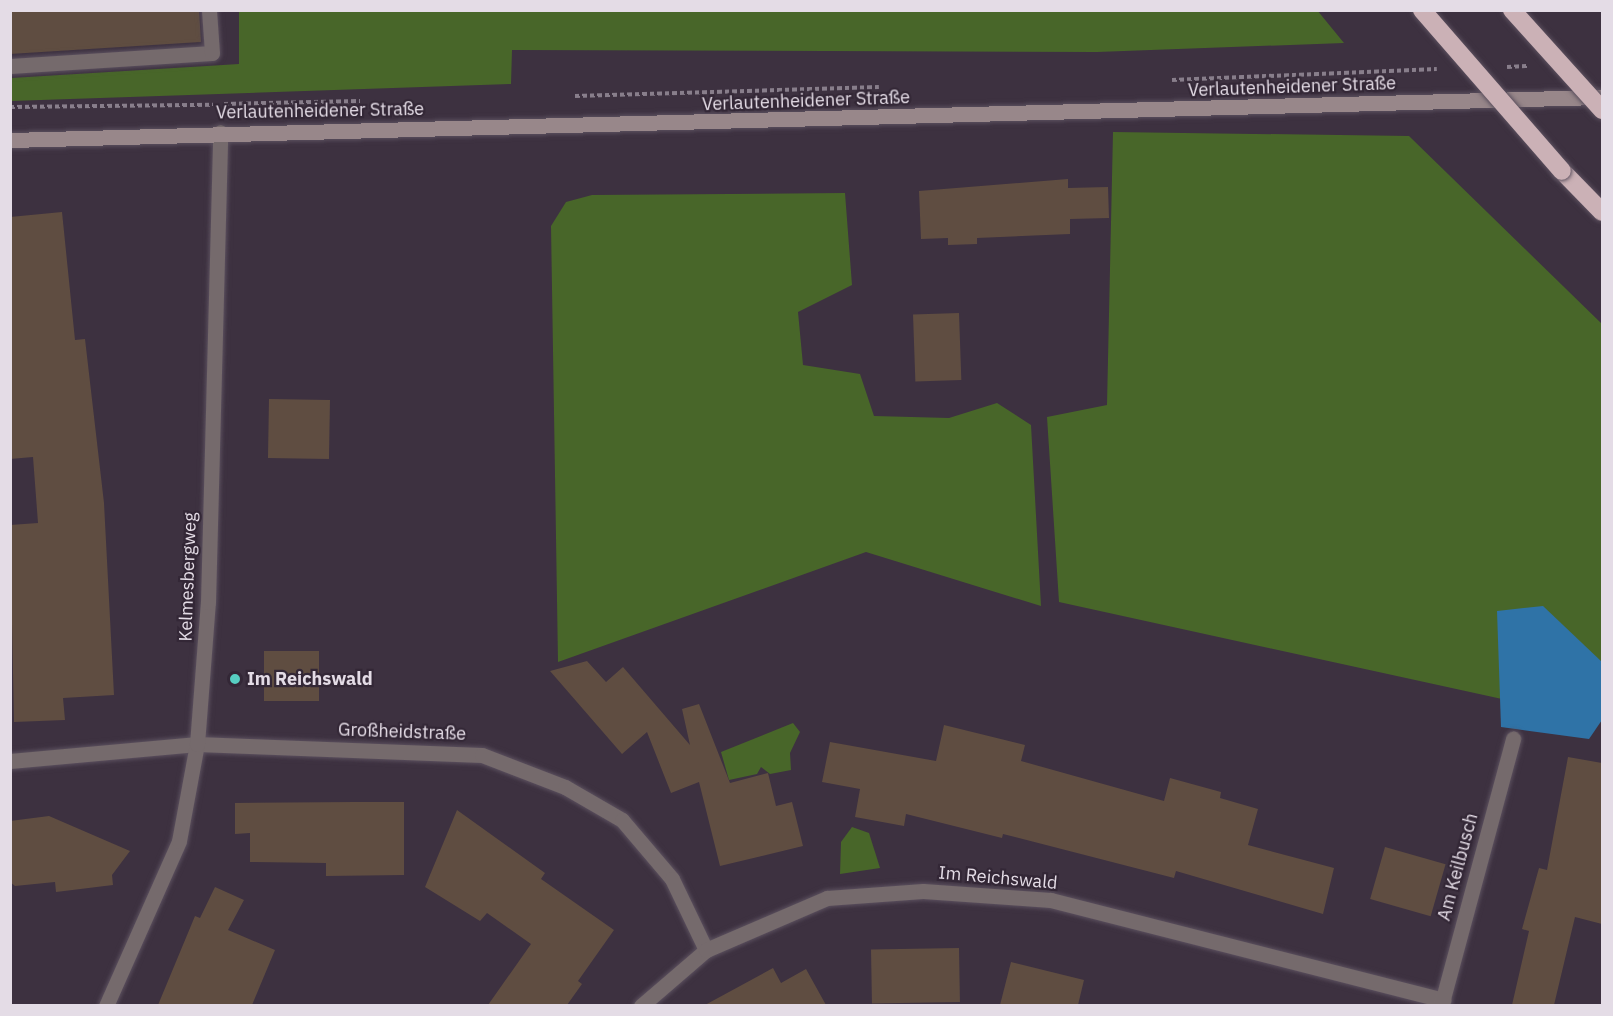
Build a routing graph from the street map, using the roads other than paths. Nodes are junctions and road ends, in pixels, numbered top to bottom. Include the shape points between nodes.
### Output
1 (209, 10) edge
2 (1422, 10) edge
3 (1512, 10) edge
4 (10, 66) edge
5 (1602, 97) edge
6 (1602, 110) edge
7 (220, 132) junction
8 (10, 140) edge
9 (1602, 212) edge
10 (1513, 739) dead end
11 (197, 744) junction
12 (10, 761) edge
13 (706, 950) junction
14 (1442, 1003) edge
15 (106, 1005) edge
16 (641, 1005) edge

1 - 4 street via 212,54
2 - 9 highway, bridge
3 - 6 highway, bridge
5 - 7 main road, Verlautenheidener Straße via 566,127
7 - 8 main road, Verlautenheidener Straße
7 - 11 street, Kelmesbergweg via 208,602
10 - 14 street, Am Keilbusch
11 - 12 street, Großheidstraße
11 - 13 street, Großheidstraße via 482,755 565,787 622,820 672,879
11 - 15 street, Kelmesbergweg via 179,841
13 - 14 street, Im Reichswald via 827,898 923,891 1051,900
13 - 16 street, Im Reichswald

